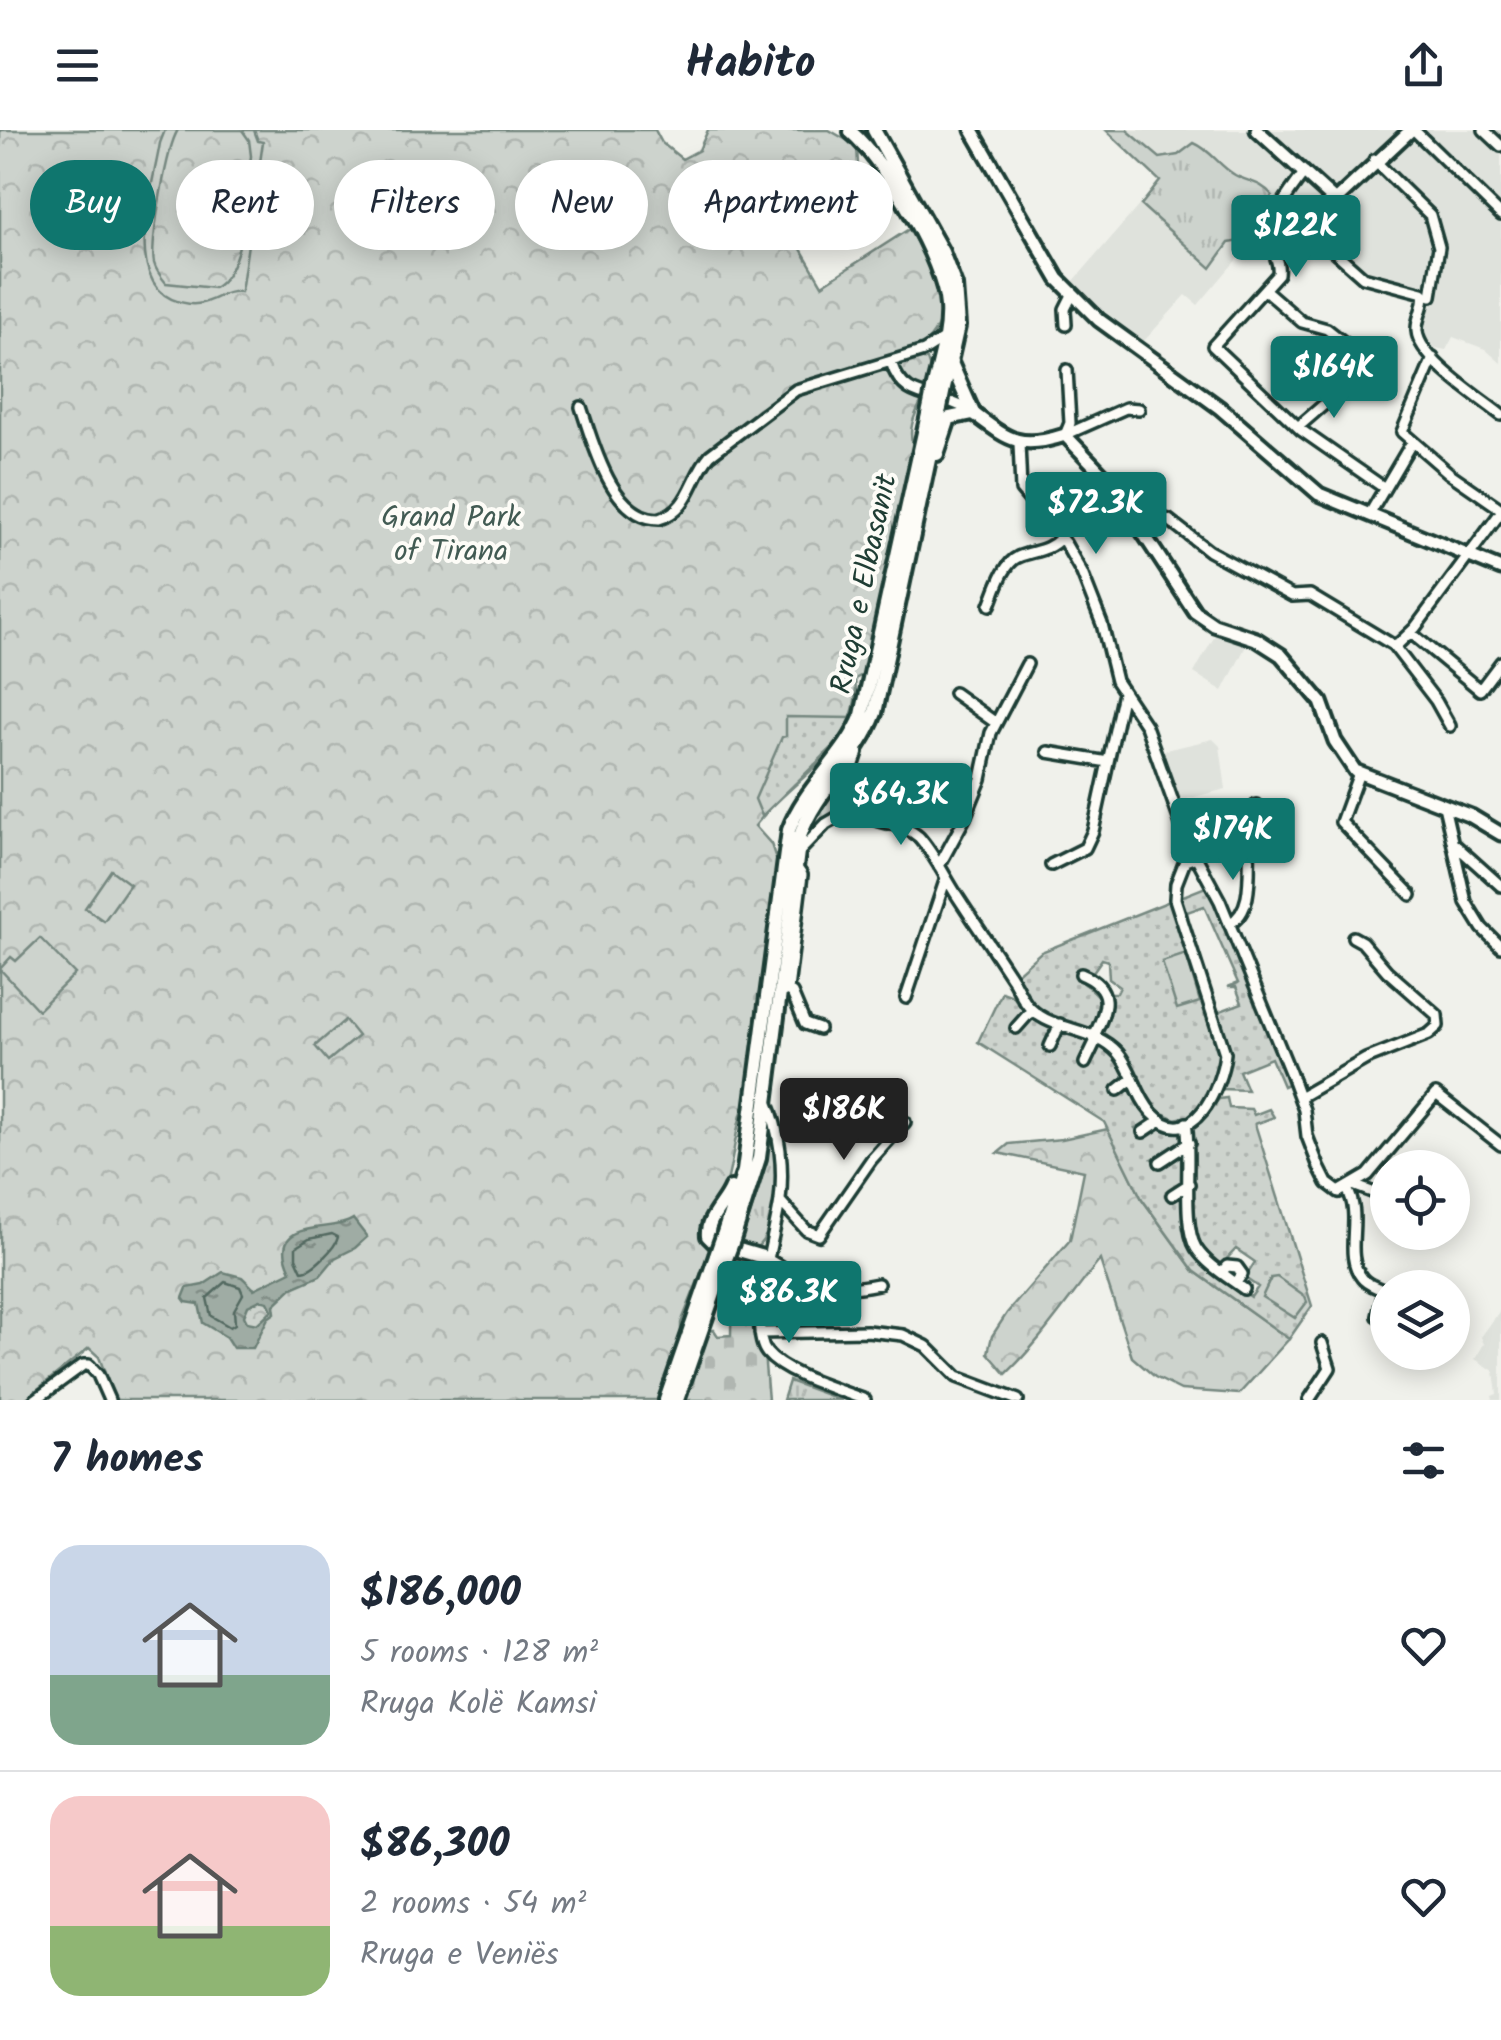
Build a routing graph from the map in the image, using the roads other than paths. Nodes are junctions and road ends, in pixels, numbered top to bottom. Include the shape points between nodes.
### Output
1 (874, 130) edge
2 (972, 130) edge
3 (1257, 130) edge
4 (1409, 130) edge
5 (1484, 130) edge
6 (853, 131) edge
7 (1501, 146) edge
8 (1375, 162) junction
9 (1306, 172) junction
10 (1335, 198) junction
11 (1501, 215) edge
12 (1265, 290) junction
13 (1072, 296) junction
14 (1431, 296) dead end
15 (1066, 325) dead end
16 (945, 337) junction
17 (1350, 348) dead end
18 (924, 352) junction
19 (1433, 358) junction
20 (892, 362) junction
21 (944, 366) junction
22 (1068, 370) dead end
23 (1343, 388) dead end
24 (581, 407) dead end
25 (935, 407) junction
26 (1139, 409) dead end
27 (973, 413) junction
28 (1501, 414) edge
29 (1298, 427) junction
30 (1065, 435) junction
31 (1412, 442) junction
32 (1020, 444) junction
33 (926, 475) junction
34 (1384, 487) junction
35 (1501, 510) edge
36 (1369, 515) junction
37 (1139, 528) junction
38 (1061, 538) junction
39 (1470, 555) junction
40 (1501, 570) edge
41 (990, 605) dead end
42 (1410, 633) junction
43 (1395, 647) junction
44 (1501, 662) edge
45 (1026, 664) dead end
46 (1122, 692) junction
47 (954, 694) dead end
48 (996, 723) junction
49 (1450, 726) dead end
50 (860, 744) junction
51 (1048, 752) dead end
52 (1108, 762) junction
53 (1359, 772) junction
54 (1256, 805) dead end
55 (1444, 806) junction
56 (852, 810) junction
57 (1501, 834) edge
58 (1453, 843) junction
59 (1196, 857) junction
60 (795, 860) junction
61 (1051, 865) dead end
62 (939, 866) junction
63 (946, 878) junction
64 (1501, 886) edge
65 (1410, 896) dead end
66 (1229, 924) junction
67 (1353, 937) dead end
68 (1501, 948) edge
69 (1081, 974) dead end
70 (784, 989) junction
71 (906, 998) dead end
72 (1032, 1010) junction
73 (1060, 1024) junction
74 (1016, 1028) dead end
75 (819, 1029) dead end
76 (1096, 1037) junction
77 (1050, 1046) dead end
78 (1085, 1062) dead end
79 (1133, 1078) junction
80 (1118, 1090) dead end
81 (765, 1096) junction
82 (1300, 1097) junction
83 (1162, 1120) junction
84 (905, 1122) dead end
85 (1186, 1123) junction
86 (1143, 1132) dead end
87 (748, 1143) junction
88 (1190, 1143) junction
89 (1501, 1145) edge
90 (1160, 1162) dead end
91 (1190, 1184) junction
92 (1350, 1187) junction
93 (1370, 1193) edge
94 (1172, 1195) dead end
95 (780, 1201) junction
96 (728, 1238) junction
97 (721, 1258) junction
98 (766, 1258) junction
99 (878, 1284) dead end
100 (1370, 1284) edge
101 (1240, 1286) dead end
102 (760, 1333) junction
103 (1322, 1343) dead end
104 (106, 1399) edge
105 (35, 1400) edge
106 (666, 1400) edge
107 (677, 1400) edge
108 (865, 1400) edge
109 (1018, 1400) edge
110 (1308, 1400) edge

1 - 21 main road, Rruga e Elbasanit via 952,276 958,318
2 - 13 street
3 - 9 street
4 - 8 street
4 - 11 street
5 - 7 street
6 - 16 main road, Rruga e Elbasanit via 880,163 938,268 947,304
8 - 10 street
8 - 14 street via 1430,215 1439,247
9 - 10 street
9 - 12 street via 1275,224 1271,242 1280,268
10 - 19 street via 1308,222 1309,229 1363,278 1423,293 1418,333
12 - 17 street via 1302,322 1327,329
12 - 29 street via 1212,346
13 - 15 street
13 - 36 street via 1320,494
16 - 18 street
16 - 21 main road, Rruga e Elbasanit
18 - 20 street
18 - 21 street
19 - 28 street
19 - 31 street via 1402,429
20 - 24 street via 784,396 710,455 684,505 658,519 640,515 618,496
20 - 27 street via 907,390
21 - 25 main road, Rruga e Elbasanit, bridge
21 - 27 main road
22 - 30 street
23 - 29 street
25 - 33 main road, Rruga e Elbasanit
25 - 87 main road, Rruga e Elbasanit via 862,715 805,796 790,830
26 - 30 street via 1126,408
27 - 32 street
27 - 33 main road via 949,418
29 - 34 street
30 - 32 street
30 - 37 street
31 - 34 street
31 - 35 street
32 - 38 street via 1021,490
33 - 50 main road, Rruga e Elbasanit via 879,697
34 - 36 street
35 - 39 street
36 - 39 street
37 - 43 street via 1169,520 1210,550 1292,596 1310,595
37 - 53 street via 1196,612 1266,644 1296,670 1323,704 1339,749
38 - 41 street via 1015,559
38 - 46 street via 1089,589
39 - 40 street
39 - 42 street
42 - 43 street
42 - 44 street via 1480,690
43 - 49 street
45 - 48 street
46 - 52 street
46 - 59 street via 1146,726
47 - 48 street
48 - 62 street via 973,799
50 - 56 street via 848,786
50 - 60 main road, Rruga e Elbasanit via 813,805
51 - 52 street
52 - 61 street via 1089,841
53 - 55 street
53 - 65 street via 1342,822
54 - 66 street via 1248,827 1248,899
55 - 57 street
55 - 58 street
56 - 60 street via 826,824
56 - 62 street via 912,831
58 - 64 street
58 - 68 street via 1466,902
59 - 66 street
59 - 85 street via 1185,861 1175,899 1224,1053 1211,1102
60 - 70 main road, Rruga e Elbasanit
62 - 63 street
63 - 71 street
63 - 72 street
66 - 82 street
67 - 82 street via 1436,1015 1438,1026
69 - 76 street via 1104,995
70 - 75 street via 805,1024
70 - 81 main road, Rruga e Elbasanit
72 - 73 street
72 - 74 street
73 - 76 street
73 - 77 street
76 - 78 street
76 - 79 street via 1116,1051
79 - 80 street
79 - 83 street
81 - 95 street via 778,1135
81 - 96 main road, Rruga e Elbasanit via 754,1178
82 - 92 street via 1307,1136 1327,1183 1339,1192
83 - 85 street
83 - 86 street
84 - 95 street via 819,1235
85 - 88 street
87 - 96 main road, Rruga e Elbasanit
87 - 98 main road via 707,1231 715,1244
88 - 90 street
88 - 91 street
89 - 92 street via 1436,1094
91 - 94 street
91 - 101 street via 1193,1242
92 - 93 street
92 - 100 street via 1357,1266
95 - 98 street
96 - 97 main road, Rruga e Elbasanit, bridge
97 - 106 main road, Rruga e Elbasanit
97 - 107 main road, Rruga e Elbasanit
98 - 99 street via 832,1290
98 - 102 street
102 - 108 street via 772,1358
102 - 109 street via 903,1335 926,1346 957,1377
103 - 110 street via 1330,1368
104 - 105 street via 98,1375 83,1365

